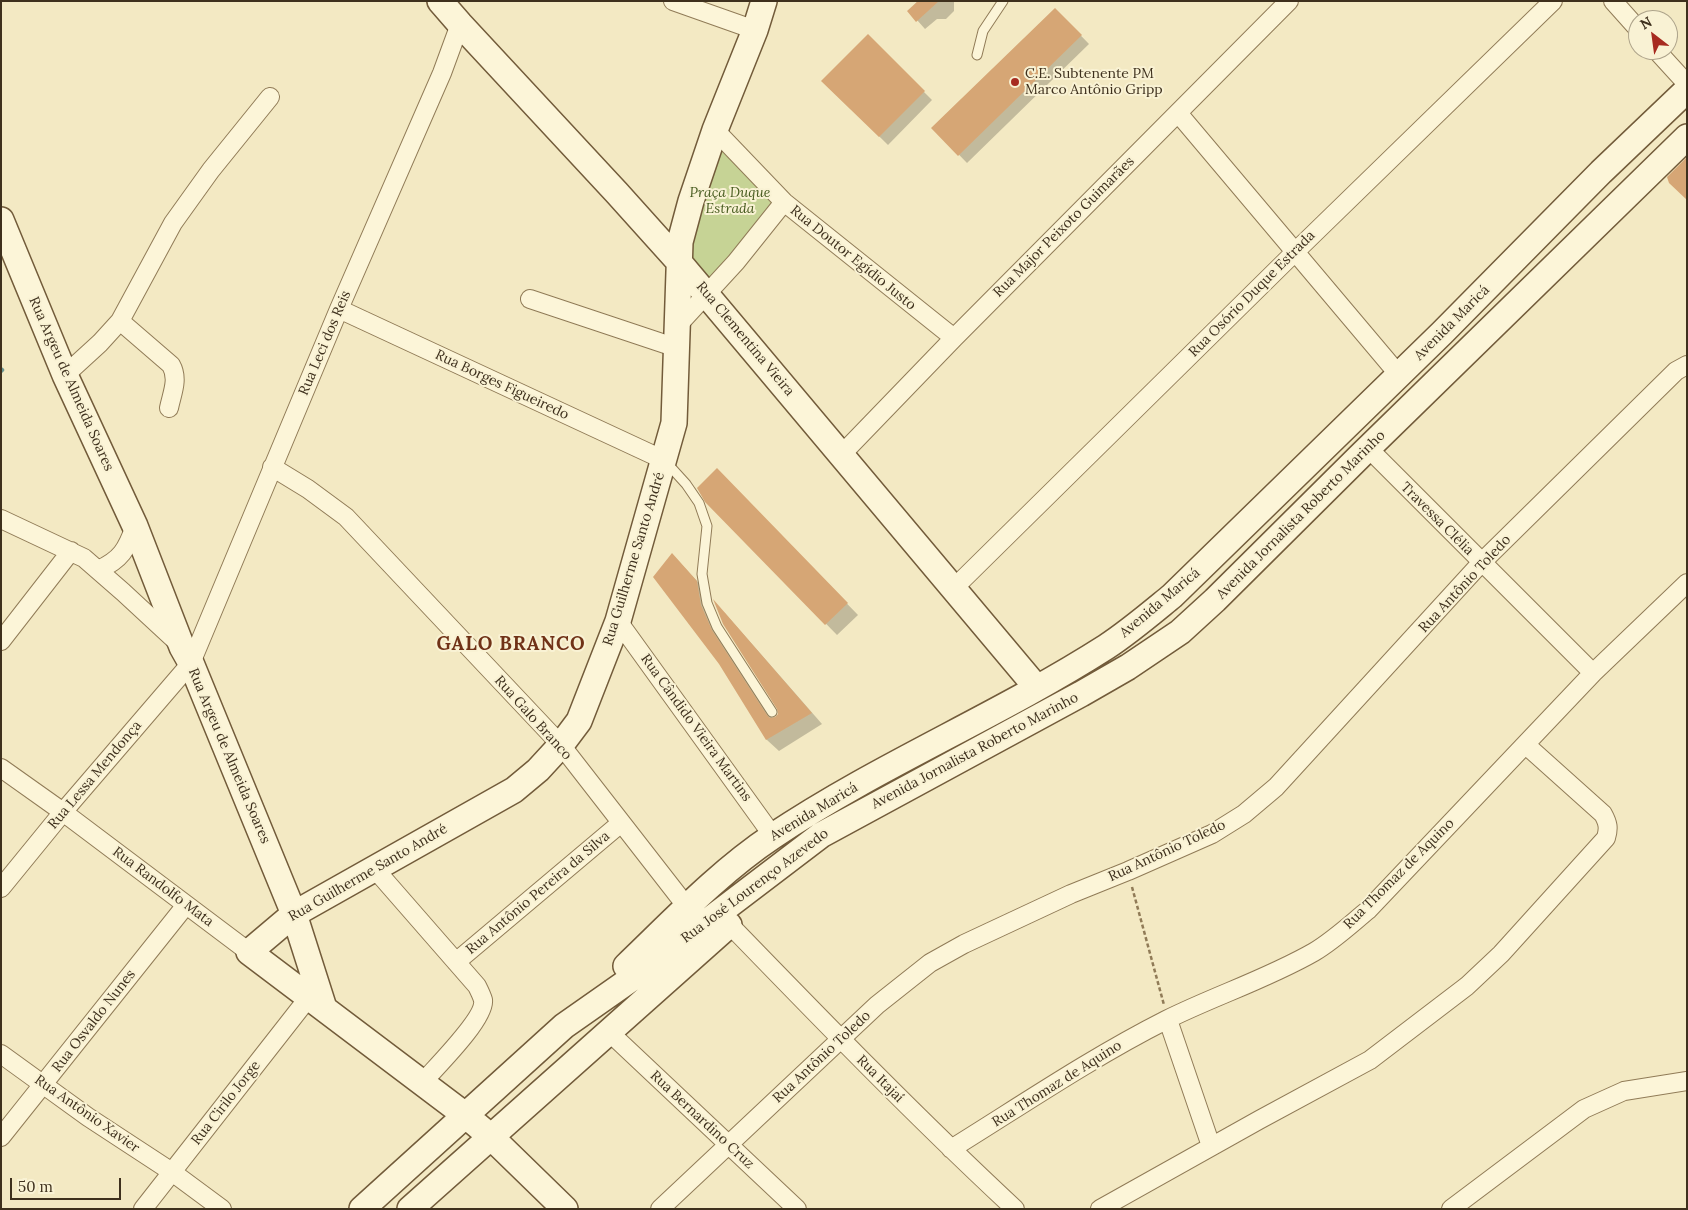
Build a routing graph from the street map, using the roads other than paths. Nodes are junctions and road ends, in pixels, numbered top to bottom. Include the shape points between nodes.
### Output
1 (440, 1) edge
2 (673, 1) edge
3 (764, 1) edge
4 (1003, 1) edge
5 (1553, 1) edge
6 (1613, 1) edge
7 (1282, 3) edge
8 (1628, 18) edge
9 (460, 24) junction
10 (755, 30) junction
11 (977, 55) dead end
12 (1665, 60) edge
13 (1687, 84) edge
14 (1687, 90) edge
15 (270, 97) dead end
16 (1178, 113) junction
17 (715, 130) junction
18 (1687, 137) edge
19 (784, 202) junction
20 (1, 220) edge
21 (1296, 251) junction
22 (679, 262) junction
23 (707, 294) junction
24 (530, 299) dead end
25 (339, 309) junction
26 (120, 321) junction
27 (678, 336) junction
28 (954, 338) junction
29 (1687, 364) edge
30 (65, 375) junction
31 (1399, 375) junction
32 (169, 408) dead end
33 (1368, 448) junction
34 (842, 454) junction
35 (664, 460) junction
36 (272, 466) junction
37 (1, 519) edge
38 (135, 526) junction
39 (71, 551) junction
40 (1482, 563) junction
41 (98, 570) junction
42 (1687, 583) edge
43 (954, 588) junction
44 (618, 621) junction
45 (1, 641) edge
46 (186, 655) junction
47 (1593, 673) junction
48 (1037, 688) junction
49 (772, 712) dead end
50 (561, 745) junction
51 (1526, 745) junction
52 (1, 768) edge
53 (63, 812) junction
54 (856, 816) junction
55 (621, 823) junction
56 (773, 836) junction
57 (374, 868) junction
58 (1, 888) edge
59 (186, 905) junction
60 (688, 907) junction
61 (294, 914) junction
62 (729, 924) junction
63 (249, 952) junction
64 (456, 962) junction
65 (316, 1002) junction
66 (1168, 1020) junction
67 (564, 1026) junction
68 (608, 1031) junction
69 (840, 1040) junction
70 (1, 1054) edge
71 (1687, 1081) edge
72 (423, 1082) junction
73 (44, 1085) junction
74 (465, 1115) junction
75 (490, 1136) junction
76 (1, 1138) edge
77 (728, 1145) junction
78 (1211, 1146) junction
79 (951, 1150) junction
80 (172, 1172) junction
81 (143, 1209) edge
82 (222, 1209) edge
83 (362, 1209) edge
84 (410, 1209) edge
85 (564, 1209) edge
86 (660, 1209) edge
87 (796, 1209) edge
88 (1015, 1209) edge
89 (1100, 1209) edge
90 (1451, 1209) edge

1 - 9 street, Rua Clementina Vieira
2 - 10 street
3 - 10 street, Rua Guilherme Santo André
4 - 11 lane via 982,31
5 - 21 street, Rua Osório Duque Estrada
6 - 8 street
7 - 16 street, Rua Major Peixoto Guimarães
9 - 22 street, Rua Clementina Vieira
9 - 25 street, Rua Leci dos Reis via 442,73
10 - 17 street, Rua Guilherme Santo André
12 - 13 street
14 - 31 street, Avenida Maricá
15 - 26 street via 173,223
16 - 21 street
16 - 28 street, Rua Major Peixoto Guimarães
17 - 19 street, Rua Doutor Egídio Justo
17 - 22 street, Rua Guilherme Santo André via 691,201 680,242
18 - 33 street, Avenida Jornalista Roberto Marinho
19 - 23 street
19 - 28 street, Rua Doutor Egídio Justo
20 - 30 street, Rua Argeu de Almeida Soares
21 - 31 street
21 - 43 street, Rua Osório Duque Estrada
22 - 23 street, Rua Clementina Vieira
22 - 27 street, Rua Guilherme Santo André
23 - 27 street
23 - 34 street, Rua Clementina Vieira
24 - 27 street
25 - 35 street, Rua Borges Figueiredo
25 - 36 street, Rua Leci dos Reis
26 - 30 street
26 - 32 street via 175,371
27 - 35 street, Rua Guilherme Santo André via 674,423
28 - 34 street, Rua Major Peixoto Guimarães
29 - 40 street, Rua Antônio Toledo via 1676,371
30 - 38 street, Rua Argeu de Almeida Soares
31 - 48 street, Avenida Maricá via 1172,596 1106,647
33 - 40 street, Travessa Clélia
33 - 54 street, Avenida Jornalista Roberto Marinho via 1180,632 1128,668
34 - 43 street, Rua Clementina Vieira
35 - 44 street, Rua Guilherme Santo André
35 - 49 lane via 699,503 707,526 702,574 707,603 717,627
36 - 46 street, Rua Leci dos Reis
36 - 50 street, Rua Galo Branco via 346,517
37 - 39 street
38 - 41 street via 122,554
38 - 46 street, Rua Argeu de Almeida Soares
39 - 41 street
39 - 45 street
40 - 47 street, Travessa Clélia
40 - 69 street, Rua Antônio Toledo via 1276,787 1244,814 1212,834 1062,898 930,963 877,1005
41 - 46 street
42 - 47 street, Rua Thomaz de Aquino
43 - 48 street, Rua Clementina Vieira
44 - 50 street, Rua Guilherme Santo André via 579,721
44 - 56 street, Rua Cândido Vieira Martins
46 - 53 street, Rua Lessa Mendonça
46 - 61 street, Rua Argeu de Almeida Soares
47 - 51 street, Rua Thomaz de Aquino
48 - 56 street, Avenida Maricá via 842,794
50 - 55 street, Rua Galo Branco
50 - 57 street, Rua Guilherme Santo André via 514,790
51 - 66 street, Rua Thomaz de Aquino via 1344,931 1293,963
51 - 78 street via 1602,814 1607,823 1606,838 1501,954 1468,986 1422,1022 1370,1060
52 - 53 street, Rua Randolfo Mata
53 - 58 street, Rua Lessa Mendonça
53 - 59 street, Rua Randolfo Mata
54 - 62 street, Rua José Lourenço Azevedo
54 - 67 street, Rua José Lourenço Azevedo via 821,835 641,972
55 - 60 street, Rua Galo Branco
55 - 64 street, Rua Antônio Pereira da Silva
56 - 60 street, Avenida Maricá via 735,864
57 - 61 street, Rua Guilherme Santo André
57 - 64 street
59 - 63 street, Rua Randolfo Mata
59 - 73 street, Rua Osvaldo Nunes
60 - 67 street, Avenida Maricá
61 - 63 street, Rua Guilherme Santo André
61 - 65 street, Rua Argeu de Almeida Soares
62 - 68 street, Rua José Lourenço Azevedo
62 - 69 street, Rua Itajaí
63 - 65 street, Rua Randolfo Mata
64 - 72 street via 477,986 483,1000 482,1010 473,1025
65 - 72 street
65 - 80 street, Rua Cirilo Jorge
66 - 78 street
66 - 79 street, Rua Thomaz de Aquino via 1120,1044
67 - 74 street, Rua José Lourenço Azevedo
68 - 75 street, Rua José Lourenço Azevedo
68 - 77 street, Rua Bernardino Cruz
69 - 77 street, Rua Antônio Toledo
69 - 79 street, Rua Itajaí
70 - 73 street, Rua Antônio Xavier
71 - 90 street via 1624,1091 1584,1109
72 - 74 street
73 - 76 street, Rua Osvaldo Nunes
73 - 80 street, Rua Antônio Xavier
74 - 75 street
74 - 83 street, Rua José Lourenço Azevedo
75 - 84 street, Rua José Lourenço Azevedo
75 - 85 street
77 - 86 street, Rua Antônio Toledo
77 - 87 street, Rua Bernardino Cruz
78 - 89 street
79 - 88 street, Rua Itajaí
80 - 81 street, Rua Cirilo Jorge
80 - 82 street, Rua Antônio Xavier

